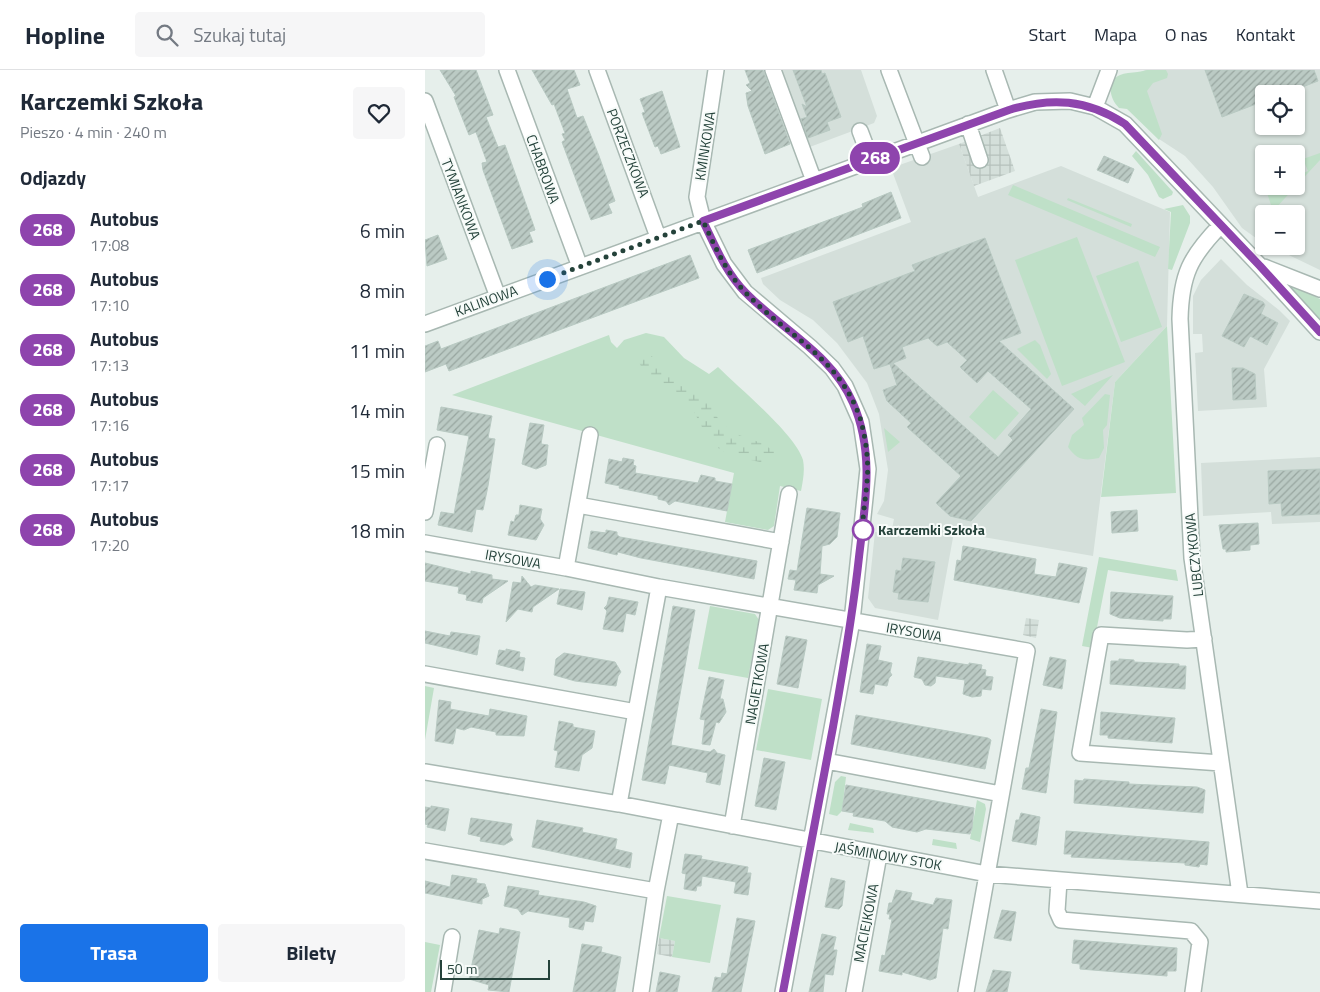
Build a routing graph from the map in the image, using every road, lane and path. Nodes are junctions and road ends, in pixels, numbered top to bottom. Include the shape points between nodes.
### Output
1 (507, 70) edge
2 (597, 70) edge
3 (717, 70) edge
4 (773, 70) edge
5 (889, 70) edge
6 (994, 70) edge
7 (1111, 70) edge
8 (425, 101) edge
9 (1095, 107) junction
10 (1009, 110) junction
11 (968, 124) junction
12 (860, 131) dead end
13 (919, 150) junction
14 (871, 160) junction
15 (980, 160) dead end
16 (814, 181) junction
17 (703, 221) junction
18 (1220, 226) junction
19 (658, 237) junction
20 (1260, 266) junction
21 (579, 267) junction
22 (1320, 289) edge
23 (498, 297) junction
24 (425, 324) edge
25 (1320, 332) edge
26 (590, 436) dead end
27 (437, 445) dead end
28 (789, 494) dead end
29 (578, 505) junction
30 (425, 512) edge
31 (781, 542) junction
32 (425, 543) edge
33 (566, 568) junction
34 (659, 587) junction
35 (770, 606) junction
36 (852, 621) junction
37 (1204, 639) junction
38 (425, 674) edge
39 (635, 712) junction
40 (827, 761) junction
41 (1221, 763) junction
42 (425, 772) edge
43 (1001, 794) junction
44 (619, 804) junction
45 (671, 814) junction
46 (732, 826) junction
47 (811, 842) junction
48 (425, 851) edge
49 (879, 855) junction
50 (987, 874) junction
51 (1059, 880) junction
52 (656, 891) junction
53 (1240, 894) junction
54 (1320, 901) edge
55 (452, 937) dead end
56 (443, 992) edge
57 (641, 992) edge
58 (783, 992) edge
59 (854, 992) edge
60 (966, 992) edge
61 (1193, 992) edge

1 - 21 street, CHABROWA
2 - 19 street, PORZECZKOWA
3 - 17 street, KMINKOWA via 697,197
4 - 16 street
5 - 13 street
6 - 10 street
7 - 9 street
8 - 23 street, TYMIANKOWA
9 - 10 street, KALINOWA via 1049,101
9 - 18 street, KALINOWA via 1125,124
10 - 11 street, KALINOWA
11 - 13 street, KALINOWA
11 - 15 street
12 - 14 street
13 - 14 street, KALINOWA
14 - 16 street, KALINOWA
16 - 17 street, KALINOWA
17 - 19 street, KALINOWA
17 - 36 street, KMINKOWA via 736,281 757,304 832,368 845,386 861,422 868,480
18 - 20 street, KALINOWA
18 - 37 street, LUBCZYKOWA via 1187,268 1181,299 1192,558
19 - 21 street, KALINOWA
20 - 22 street, KALINOWA
20 - 25 street, KALINOWA
21 - 23 street, KALINOWA
23 - 24 street, KALINOWA
26 - 29 street
27 - 30 street
28 - 31 street, NAGIETKOWA
29 - 31 street
29 - 33 street
31 - 35 street, NAGIETKOWA
32 - 33 street, IRYSOWA
33 - 34 street, IRYSOWA
34 - 35 street, IRYSOWA
34 - 39 street
35 - 36 street, IRYSOWA
35 - 46 street, NAGIETKOWA
36 - 40 street, KMINKOWA
36 - 43 street, IRYSOWA via 1027,651
37 - 41 street, LUBCZYKOWA
37 - 41 street via 1101,634 1080,753
38 - 39 street
39 - 44 street
40 - 43 street
40 - 47 street, KMINKOWA
41 - 53 street, LUBCZYKOWA
42 - 44 street, JAŚMINOWY STOK
43 - 50 street, IRYSOWA
44 - 45 street, JAŚMINOWY STOK
45 - 46 street, JAŚMINOWY STOK
45 - 52 street
46 - 47 street, JAŚMINOWY STOK
47 - 49 street, JAŚMINOWY STOK
47 - 58 street, KMINKOWA
48 - 52 street
49 - 50 street, JAŚMINOWY STOK
49 - 59 street, MACIEJKOWA
50 - 51 street, JAŚMINOWY STOK
50 - 60 street
51 - 53 street, JAŚMINOWY STOK
51 - 61 street via 1057,911 1061,920 1191,931 1201,942
52 - 57 street
53 - 54 street, JAŚMINOWY STOK
55 - 56 street

